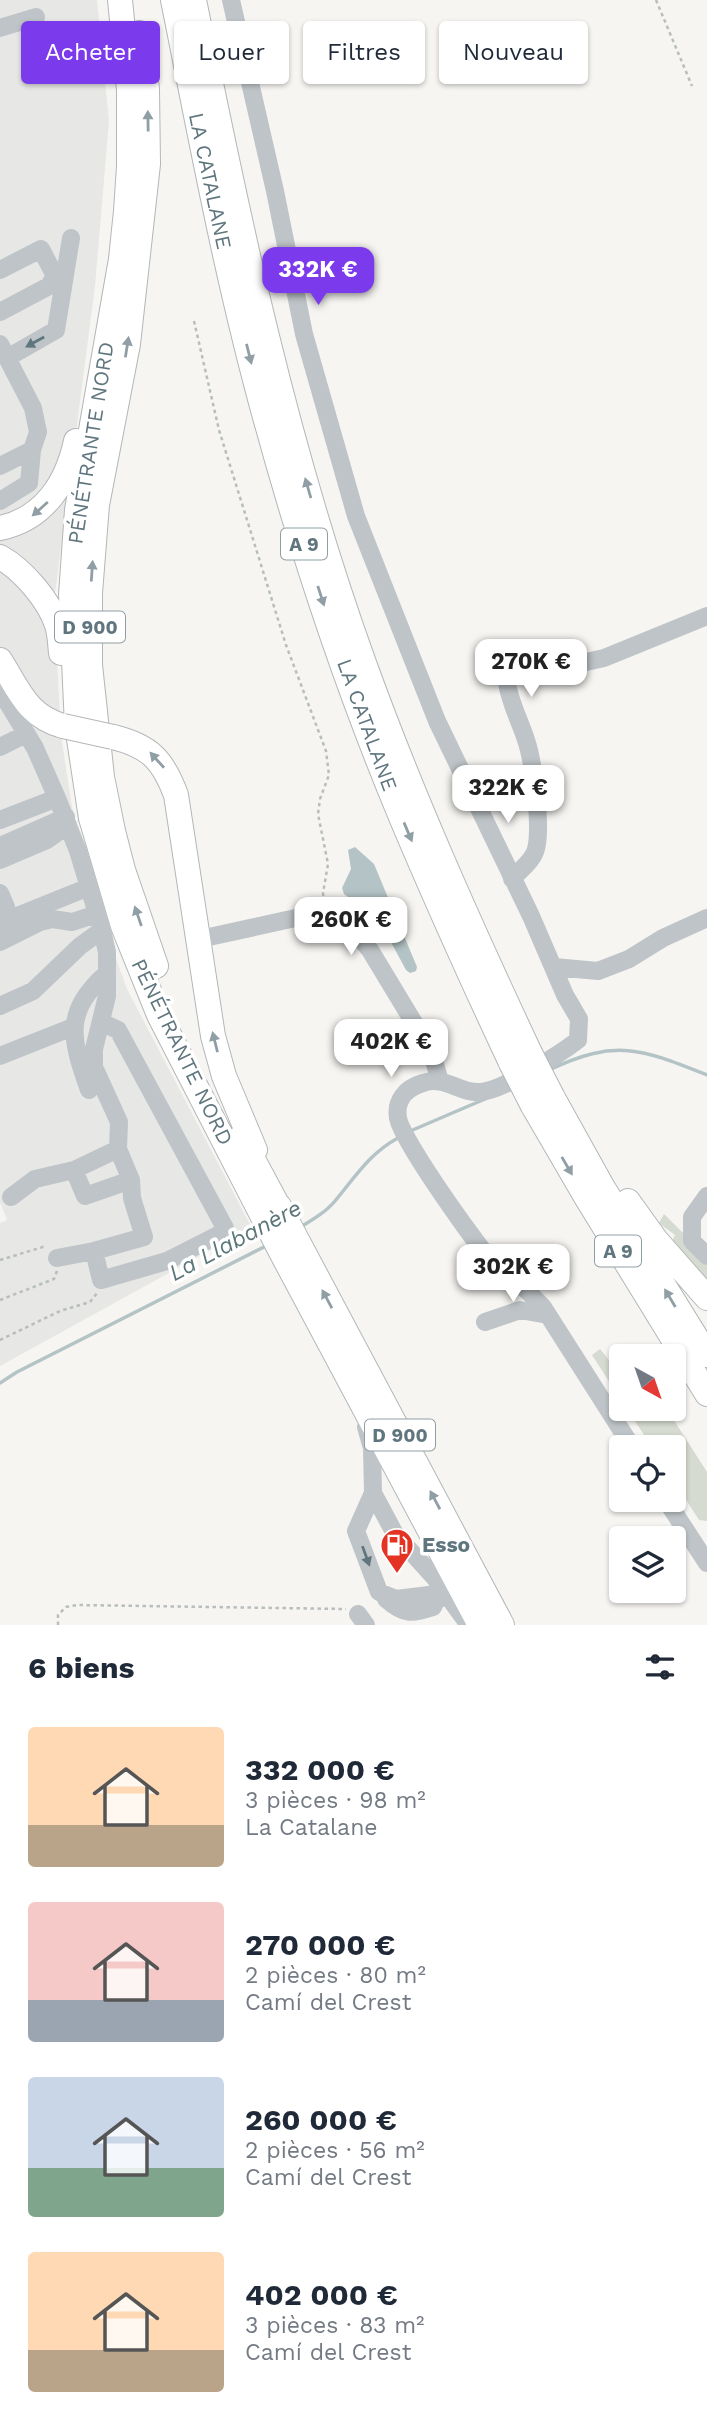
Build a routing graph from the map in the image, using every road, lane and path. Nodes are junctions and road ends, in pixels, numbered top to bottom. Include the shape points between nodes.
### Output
1 (120, 0) edge
2 (136, 0) edge
3 (173, 0) edge
4 (194, 0) edge
5 (231, 0) edge
6 (656, 0) edge
7 (36, 17) dead end
8 (0, 28) edge
9 (692, 86) dead end
10 (126, 211) junction
11 (71, 238) dead end
12 (0, 270) edge
13 (0, 312) edge
14 (194, 321) dead end
15 (3, 351) edge
16 (32, 450) junction
17 (0, 466) edge
18 (0, 501) edge
19 (0, 528) edge
20 (0, 557) edge
21 (707, 616) edge
22 (0, 660) edge
23 (0, 690) edge
24 (26, 734) junction
25 (0, 747) edge
26 (57, 798) junction
27 (0, 820) edge
28 (75, 820) junction
29 (0, 846) edge
30 (0, 860) edge
31 (512, 879) junction
32 (89, 887) junction
33 (323, 893) dead end
34 (2, 908) edge
35 (707, 918) edge
36 (99, 922) junction
37 (209, 937) dead end
38 (0, 943) edge
39 (554, 967) junction
40 (107, 973) junction
41 (0, 1006) edge
42 (101, 1022) junction
43 (73, 1027) junction
44 (526, 1054) junction
45 (0, 1056) edge
46 (440, 1081) junction
47 (89, 1090) dead end
48 (548, 1098) junction
49 (118, 1150) junction
50 (74, 1170) junction
51 (131, 1180) junction
52 (11, 1196) dead end
53 (707, 1196) edge
54 (276, 1223) junction
55 (94, 1251) junction
56 (290, 1256) junction
57 (707, 1256) edge
58 (57, 1258) junction
59 (0, 1260) edge
60 (101, 1280) junction
61 (707, 1297) edge
62 (0, 1300) edge
63 (548, 1315) junction
64 (485, 1322) dead end
65 (0, 1339) edge
66 (707, 1355) edge
67 (707, 1394) edge
68 (624, 1435) edge
69 (373, 1493) junction
70 (674, 1512) edge
71 (707, 1563) edge
72 (445, 1597) junction
73 (362, 1620) edge
74 (58, 1625) edge
75 (468, 1625) edge
76 (480, 1625) edge
77 (502, 1625) edge

1 - 10 highway, PÉNÉTRANTE NORD / D 900 via 129,90
54 -> 2 highway, PÉNÉTRANTE NORD / D 900 via 156,968 123,870 95,729 90,593 97,505 128,344 148,164 147,89
3 -> 44 highway, LA CATALANE / A 9 via 235,298 296,521 345,667 449,930
44 -> 4 highway, LA CATALANE / A 9 via 397,749 318,524 252,279
5 - 31 street via 304,334 356,516 437,721
6 - 9 path
7 - 8 street
10 -> 19 highway via 66,473 42,509
10 - 28 highway, PÉNÉTRANTE NORD / D 900 via 77,510 72,583
11 -> 15 street via 56,330
12 - 13 street via 41,249 55,276 49,286
14 - 33 path via 227,456 286,645 326,751 329,775 318,814 328,864
15 - 16 street via 33,408 38,432
16 - 17 street
16 - 18 street via 29,483
20 - 28 highway via 40,595 58,626
21 - 31 street via 604,659 556,663 514,674 507,683 533,767 539,840 534,855
54 -> 22 highway, bridge via 217,1049 177,796 163,765 132,741 48,722 27,705
23 - 24 street
24 - 25 street
24 - 26 street
26 - 27 street
26 - 28 street
28 - 29 street
28 - 30 street via 47,840
28 - 32 street
28 - 54 highway, PÉNÉTRANTE NORD / D 900 via 159,1015
31 - 39 street
32 - 34 street
32 - 36 street
35 - 39 street via 598,971
36 - 38 street via 52,919
36 - 40 street
36 - 41 street via 33,991
37 - 46 street via 309,915 326,916 353,930 370,950 430,1051
39 - 46 street via 579,1019 578,1040 500,1086 479,1093
40 - 42 street
40 - 43 street via 88,989
42 - 49 street via 94,1067 119,1122
42 - 60 street via 118,1030 225,1228 167,1261
43 - 45 street
43 - 47 street
44 - 48 highway, LA CATALANE / A 9, bridge
46 - 63 street via 425,1082 403,1094 398,1103 399,1122 482,1250
48 - 61 highway via 656,1240
66 -> 48 highway, LA CATALANE / A 9
48 -> 67 highway, LA CATALANE / A 9 via 599,1220
49 - 50 street
49 - 51 street
50 - 51 street via 85,1196
50 - 52 street via 35,1179
51 - 55 street via 144,1237
53 - 57 street via 692,1217 692,1241
54 - 56 highway, D 900
55 - 58 street
55 - 60 street
56 - 69 street via 302,1305 366,1428 372,1448
56 - 76 highway, D 900
77 -> 56 highway, D 900
58 - 59 path via 43,1247
58 - 62 path via 54,1279
60 - 65 path via 90,1302
63 - 64 street via 520,1310
63 - 68 street
69 - 72 street via 395,1534
69 -> 72 street via 356,1531 379,1592 413,1614
70 - 71 street
72 - 75 street
73 - 74 path via 346,1609 78,1605 66,1607 58,1615

